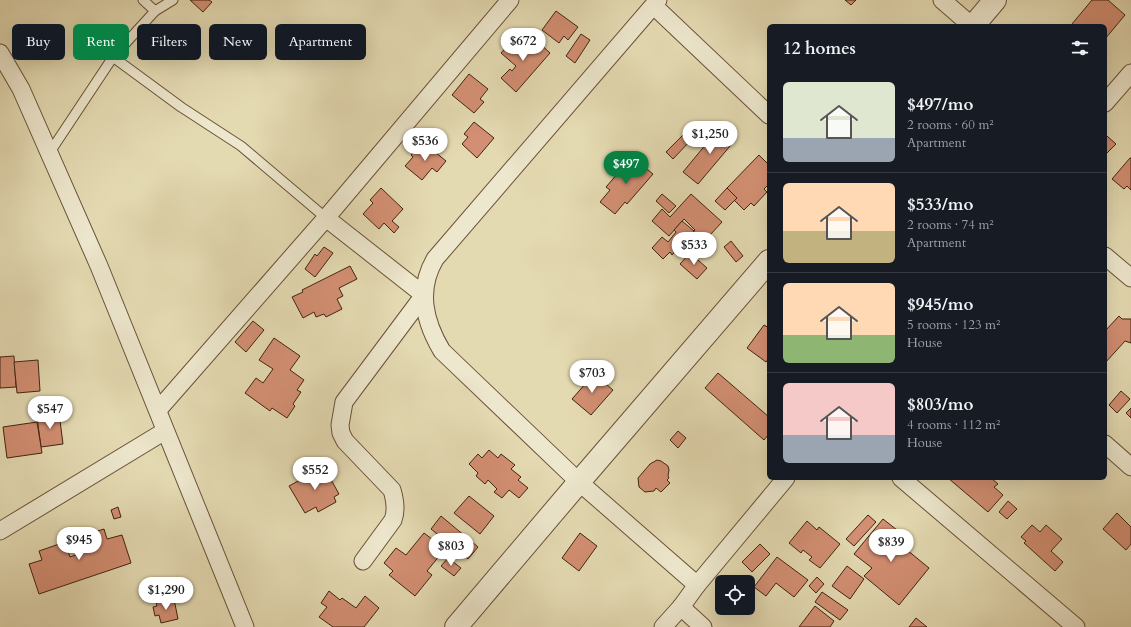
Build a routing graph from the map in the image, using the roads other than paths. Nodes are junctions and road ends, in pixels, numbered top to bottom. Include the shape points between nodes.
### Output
1 (143, 0) edge
2 (173, 0) edge
3 (510, 0) edge
4 (942, 0) edge
5 (995, 0) edge
6 (656, 3) edge
7 (155, 11) junction
8 (970, 24) edge
9 (974, 24) edge
10 (129, 39) edge
11 (0, 53) edge
12 (111, 60) edge
13 (117, 60) edge
14 (1131, 73) edge
15 (1107, 101) edge
16 (767, 113) edge
17 (50, 152) junction
18 (326, 218) junction
19 (767, 263) edge
20 (1107, 263) edge
21 (1131, 278) edge
22 (424, 295) junction
23 (158, 410) junction
24 (165, 431) junction
25 (1107, 446) edge
26 (1131, 467) edge
27 (784, 480) edge
28 (902, 480) edge
29 (579, 482) junction
30 (0, 531) edge
31 (363, 561) dead end
32 (697, 585) junction
33 (681, 607) junction
34 (245, 627) edge
35 (456, 627) edge
36 (663, 627) edge
37 (703, 627) edge
38 (1076, 627) edge

1 - 7 lane
2 - 7 lane
3 - 18 street
4 - 8 street
5 - 9 street
6 - 16 street
6 - 22 street via 435,258 426,278
7 - 10 lane
11 - 17 street via 21,89
12 - 17 lane
13 - 18 lane via 181,107 241,146
14 - 15 street
17 - 23 street
18 - 22 street
18 - 23 street
19 - 29 street
20 - 21 street
22 - 29 street via 432,331 442,351
22 - 31 street via 344,402 340,425 345,441 392,490 395,499 393,520
23 - 24 street
24 - 30 street
24 - 34 street
25 - 26 street
27 - 32 street
28 - 38 street
29 - 32 street
29 - 35 street
32 - 33 street
33 - 36 street
33 - 37 street

